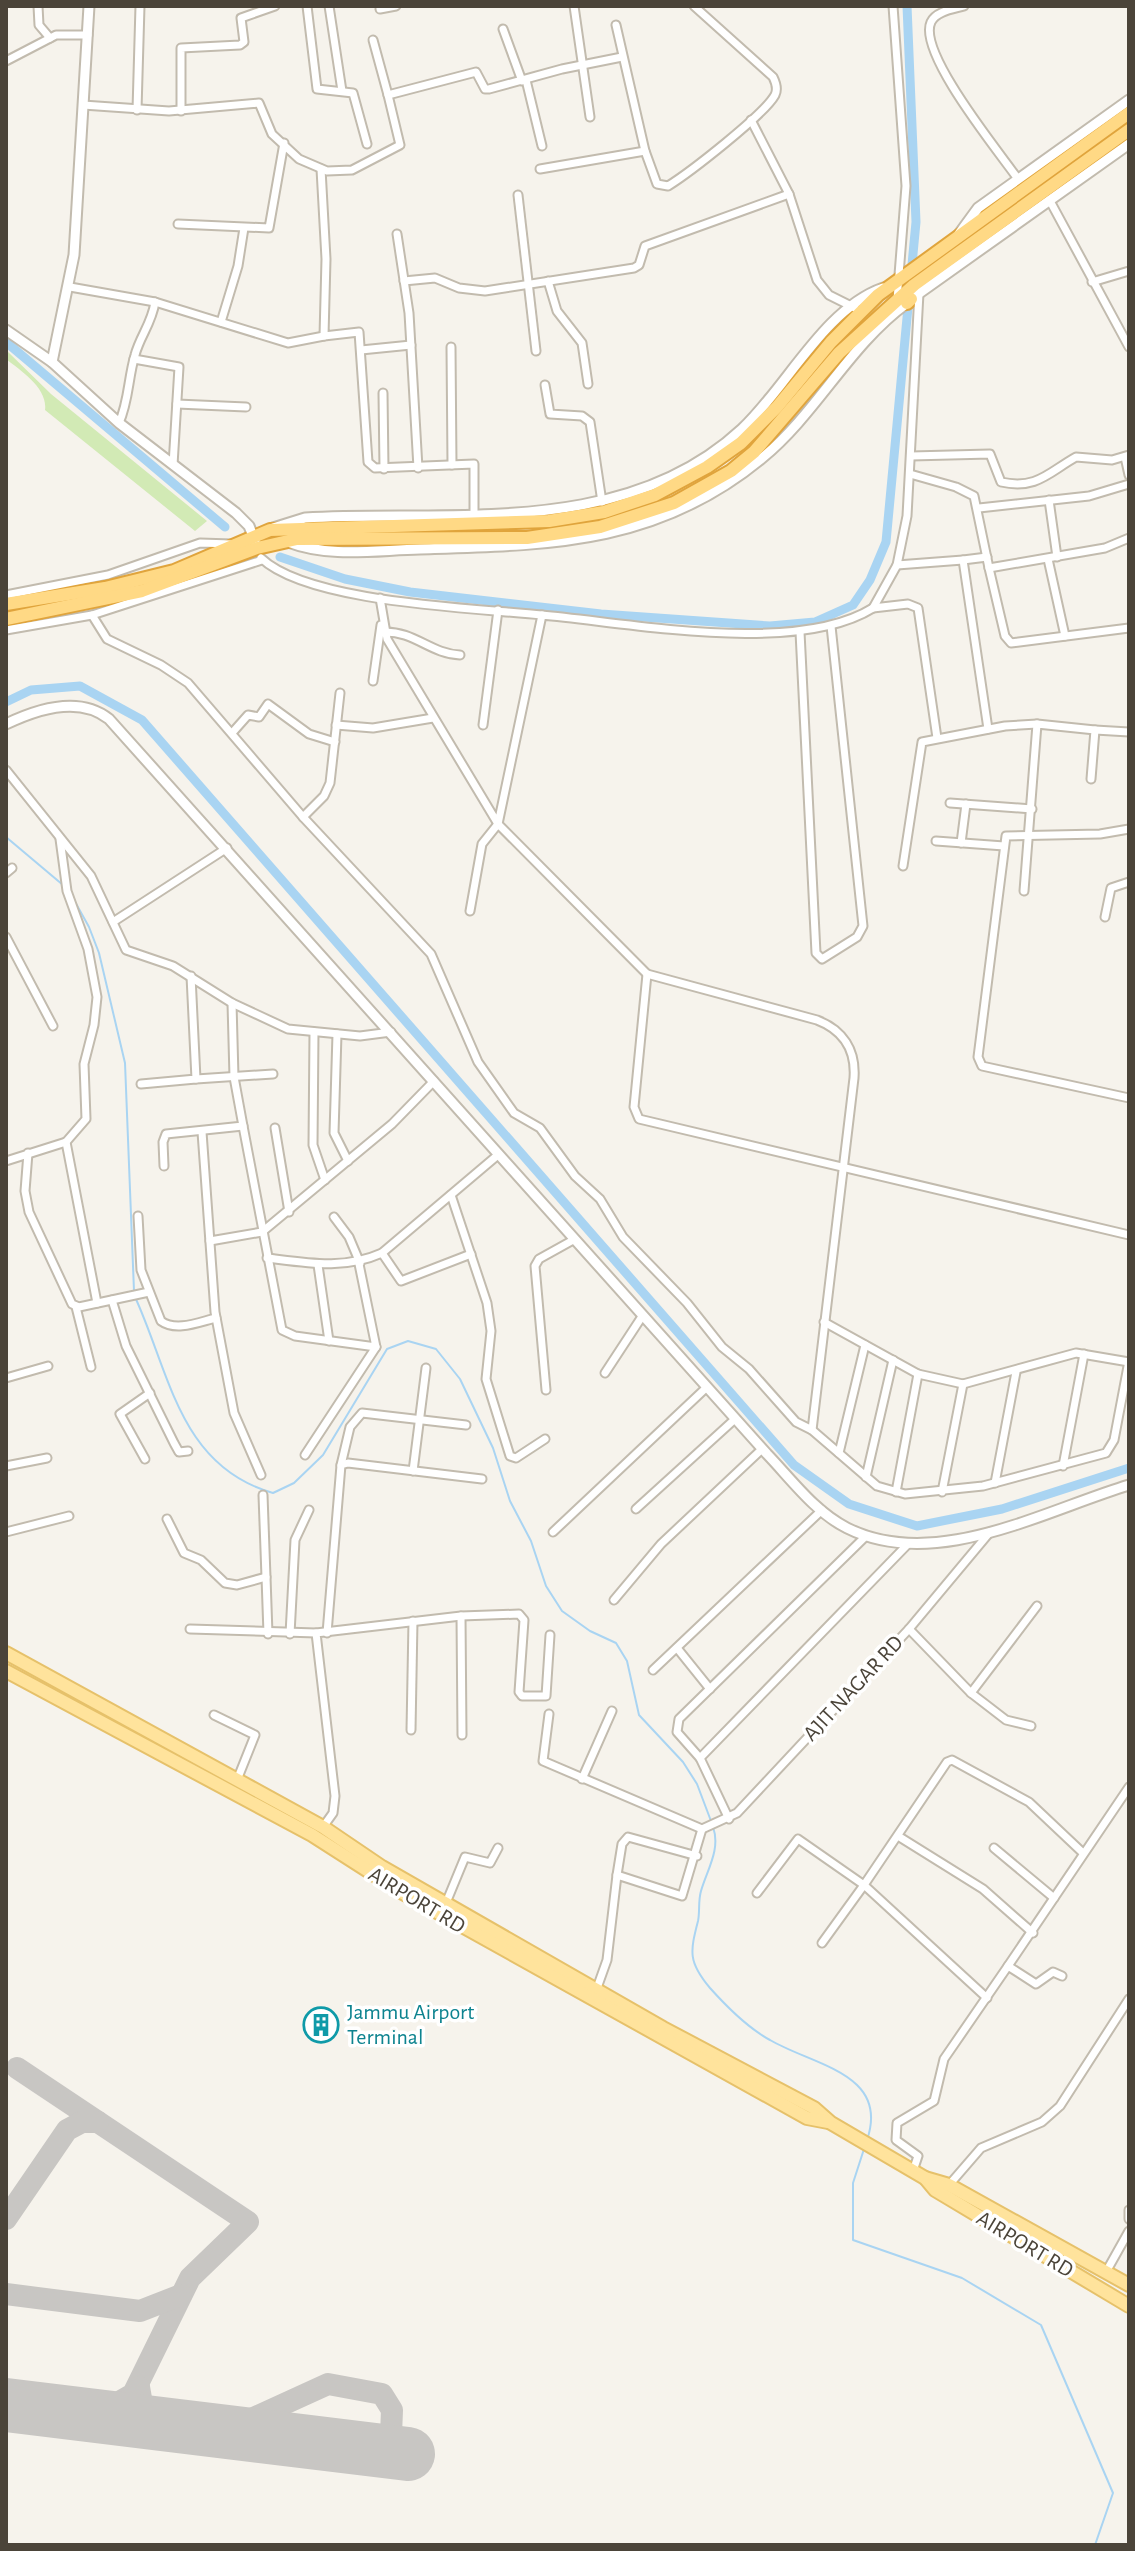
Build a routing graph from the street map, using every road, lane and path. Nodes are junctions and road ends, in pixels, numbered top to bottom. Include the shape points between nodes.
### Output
1 (38, 6) edge
2 (89, 6) edge
3 (140, 6) edge
4 (275, 6) edge
5 (307, 6) edge
6 (329, 6) edge
7 (396, 6) edge
8 (574, 6) edge
9 (694, 6) edge
10 (893, 6) edge
11 (964, 6) edge
12 (380, 9) dead end
13 (616, 25) dead end
14 (503, 29) dead end
15 (88, 35) junction
16 (50, 38) junction
17 (373, 40) dead end
18 (622, 57) junction
19 (6, 61) edge
20 (581, 65) junction
21 (524, 80) junction
22 (342, 91) junction
23 (388, 95) junction
24 (1129, 100) edge
25 (83, 105) junction
26 (137, 110) junction
27 (181, 111) junction
28 (1129, 113) edge
29 (590, 117) dead end
30 (751, 120) junction
31 (1129, 130) edge
32 (284, 143) junction
33 (367, 144) dead end
34 (1129, 144) edge
35 (542, 146) dead end
36 (645, 151) junction
37 (321, 169) junction
38 (540, 169) dead end
39 (1018, 179) junction
40 (789, 194) junction
41 (518, 195) dead end
42 (1050, 201) junction
43 (178, 224) dead end
44 (244, 228) junction
45 (397, 234) dead end
46 (959, 234) junction
47 (1129, 271) edge
48 (404, 281) junction
49 (548, 281) junction
50 (1092, 282) junction
51 (527, 286) junction
52 (70, 287) junction
53 (905, 292) junction
54 (155, 302) junction
55 (856, 308) junction
56 (221, 322) junction
57 (6, 330) edge
58 (324, 336) junction
59 (1128, 342) edge
60 (411, 345) junction
61 (451, 347) dead end
62 (361, 350) junction
63 (536, 351) dead end
64 (134, 359) junction
65 (52, 362) junction
66 (588, 384) dead end
67 (545, 385) dead end
68 (383, 393) dead end
69 (177, 404) junction
70 (246, 407) dead end
71 (119, 423) junction
72 (911, 456) junction
73 (1127, 456) edge
74 (173, 465) junction
75 (452, 465) junction
76 (418, 468) junction
77 (384, 469) junction
78 (910, 474) junction
79 (1129, 475) edge
80 (1129, 484) edge
81 (1049, 500) junction
82 (603, 507) junction
83 (979, 508) junction
84 (474, 514) junction
85 (459, 519) junction
86 (254, 534) junction
87 (1129, 538) edge
88 (232, 544) junction
89 (260, 554) junction
90 (987, 557) junction
91 (1052, 558) junction
92 (963, 560) junction
93 (897, 565) junction
94 (989, 568) junction
95 (6, 595) edge
96 (380, 598) junction
97 (6, 604) edge
98 (873, 608) junction
99 (498, 610) junction
100 (92, 615) junction
101 (542, 615) junction
102 (6, 619) edge
103 (382, 619) junction
104 (831, 626) junction
105 (1129, 628) edge
106 (6, 630) edge
107 (384, 632) junction
108 (800, 632) junction
109 (1065, 636) junction
110 (460, 655) dead end
111 (373, 681) dead end
112 (340, 693) dead end
113 (433, 718) junction
114 (6, 724) edge
115 (1037, 724) junction
116 (336, 725) junction
117 (483, 725) dead end
118 (988, 729) junction
119 (1095, 730) junction
120 (1129, 732) edge
121 (232, 733) junction
122 (937, 738) junction
123 (335, 742) junction
124 (6, 770) edge
125 (1091, 779) dead end
126 (950, 803) dead end
127 (966, 804) junction
128 (1032, 809) junction
129 (303, 817) junction
130 (498, 824) junction
131 (1129, 829) edge
132 (60, 835) junction
133 (1030, 835) junction
134 (936, 841) dead end
135 (961, 843) junction
136 (1004, 846) junction
137 (227, 848) junction
138 (903, 866) dead end
139 (1129, 882) edge
140 (1024, 891) dead end
141 (470, 911) dead end
142 (1105, 917) dead end
143 (113, 922) junction
144 (6, 937) edge
145 (647, 974) junction
146 (191, 976) junction
147 (232, 1003) junction
148 (53, 1026) dead end
149 (314, 1032) junction
150 (391, 1032) junction
151 (337, 1034) junction
152 (273, 1074) dead end
153 (234, 1077) junction
154 (196, 1079) junction
155 (434, 1081) junction
156 (141, 1084) dead end
157 (1129, 1098) edge
158 (243, 1126) junction
159 (275, 1128) dead end
160 (202, 1132) junction
161 (66, 1142) junction
162 (28, 1153) junction
163 (499, 1154) junction
164 (6, 1161) edge
165 (348, 1161) junction
166 (164, 1166) dead end
167 (845, 1169) junction
168 (325, 1180) junction
169 (451, 1195) junction
170 (289, 1212) junction
171 (138, 1216) dead end
172 (334, 1217) dead end
173 (262, 1232) junction
174 (1129, 1235) edge
175 (575, 1239) junction
176 (210, 1241) junction
177 (382, 1253) junction
178 (471, 1254) junction
179 (267, 1258) junction
180 (360, 1263) junction
181 (318, 1265) junction
182 (147, 1292) junction
183 (112, 1300) junction
184 (97, 1303) junction
185 (76, 1307) junction
186 (643, 1315) junction
187 (216, 1318) junction
188 (824, 1322) junction
189 (329, 1341) junction
190 (865, 1345) junction
191 (376, 1347) junction
192 (1084, 1354) junction
193 (893, 1360) junction
194 (1129, 1362) edge
195 (48, 1366) dead end
196 (91, 1367) dead end
197 (426, 1368) dead end
198 (1016, 1372) junction
199 (605, 1373) dead end
200 (918, 1374) junction
201 (6, 1378) edge
202 (963, 1384) junction
203 (707, 1387) junction
204 (546, 1390) dead end
205 (150, 1393) junction
206 (419, 1419) junction
207 (735, 1419) junction
208 (466, 1425) dead end
209 (812, 1430) junction
210 (545, 1439) dead end
211 (762, 1449) junction
212 (188, 1451) dead end
213 (839, 1453) junction
214 (305, 1455) dead end
215 (47, 1458) dead end
216 (145, 1459) dead end
217 (341, 1465) junction
218 (6, 1466) edge
219 (1063, 1466) junction
220 (413, 1471) junction
221 (261, 1475) dead end
222 (866, 1477) junction
223 (482, 1479) dead end
224 (995, 1483) junction
225 (1129, 1485) edge
226 (896, 1492) junction
227 (942, 1492) junction
228 (263, 1495) dead end
229 (636, 1509) dead end
230 (309, 1510) dead end
231 (822, 1510) junction
232 (69, 1516) dead end
233 (167, 1519) dead end
234 (991, 1530) junction
235 (6, 1532) edge
236 (553, 1532) dead end
237 (866, 1536) junction
238 (908, 1544) junction
239 (266, 1577) junction
240 (614, 1600) dead end
241 (1037, 1606) dead end
242 (461, 1616) junction
243 (413, 1621) junction
244 (190, 1629) dead end
245 (909, 1629) junction
246 (316, 1633) junction
247 (327, 1633) junction
248 (268, 1634) junction
249 (290, 1634) junction
250 (550, 1635) dead end
251 (677, 1648) junction
252 (6, 1653) edge
253 (653, 1670) dead end
254 (6, 1671) edge
255 (710, 1689) junction
256 (971, 1693) junction
257 (612, 1711) dead end
258 (549, 1714) dead end
259 (214, 1715) dead end
260 (1031, 1726) dead end
261 (411, 1730) dead end
262 (462, 1735) dead end
263 (700, 1758) junction
264 (582, 1779) junction
265 (236, 1782) junction
266 (1129, 1787) edge
267 (727, 1820) junction
268 (323, 1827) junction
269 (704, 1829) junction
270 (898, 1836) junction
271 (498, 1848) dead end
272 (994, 1848) dead end
273 (1083, 1853) junction
274 (697, 1856) junction
275 (617, 1875) junction
276 (864, 1885) junction
277 (757, 1893) dead end
278 (1054, 1898) junction
279 (446, 1903) junction
280 (1033, 1933) junction
281 (822, 1943) dead end
282 (1008, 1966) junction
283 (1062, 1976) dead end
284 (597, 1988) junction
285 (987, 1998) junction
286 (1129, 1999) edge
287 (835, 2125) junction
288 (913, 2171) junction
289 (925, 2178) junction
290 (949, 2185) junction
291 (1129, 2210) edge
292 (1129, 2219) edge
293 (1129, 2231) edge
294 (1106, 2272) junction
295 (1129, 2285) edge
296 (1129, 2306) edge

1 - 16 street via 39,25
2 - 15 street
3 - 26 street
4 - 27 street via 241,18 240,45 181,48
5 - 22 street via 316,85 319,91
6 - 22 street
7 - 12 street
8 - 20 street
9 - 30 street via 776,82 775,94
10 - 53 street via 906,186
11 - 39 street via 931,21 931,42 956,89
13 - 18 street
14 - 21 street
15 - 16 street
15 - 25 street
16 - 19 street
17 - 23 street
18 - 20 street
18 - 36 street
20 - 21 street
20 - 29 street
21 - 23 street via 487,90 476,72
21 - 35 street
22 - 33 street via 353,93
23 - 37 street via 400,145 352,170
24 - 39 street
25 - 26 street
25 - 52 street
26 - 27 street
27 - 32 street via 259,103 270,131
28 - 46 highway
30 - 36 street via 668,186 657,184
30 - 40 street
31 - 53 highway
32 - 37 street via 299,159
32 - 44 street via 271,226
34 - 42 street
36 - 38 street
37 - 58 street
39 - 46 street via 978,208
40 - 49 street via 648,244 634,268
40 - 55 street via 817,280 829,295
41 - 51 street
42 - 50 street
42 - 53 street
43 - 44 street
44 - 56 street
45 - 48 street
46 - 53 highway via 916,266
47 - 50 street
48 - 51 street via 435,278 475,291
48 - 60 street
49 - 51 street
49 - 66 street via 560,316 582,343
50 - 59 street
51 - 63 street
52 - 54 street
52 - 65 street
53 - 55 highway
53 - 72 street
53 - 89 highway via 855,337 818,388 772,434 731,471 674,503 576,533 287,541
54 - 56 street
54 - 64 street
55 - 82 highway via 798,372 758,427 725,455 679,483
56 - 58 street via 288,343
57 - 65 street
58 - 62 street via 357,330
60 - 62 street
60 - 76 street
61 - 75 street
62 - 77 street via 368,462
64 - 69 street via 177,364
64 - 71 street via 129,398
65 - 71 street
67 - 82 street via 550,414 582,416 590,422
68 - 77 street
69 - 70 street
69 - 74 street
71 - 74 street
72 - 73 street via 990,454 1001,482 1008,484 1044,480 1076,457
72 - 78 street
73 - 79 street
74 - 86 street via 236,513
75 - 76 street
75 - 84 street via 476,466
76 - 77 street
78 - 83 street via 967,491
78 - 93 street
80 - 81 street
81 - 83 street
81 - 91 street
82 - 84 street
82 - 85 highway via 549,521
83 - 90 street
84 - 85 street
85 - 86 highway
86 - 88 highway
86 - 89 street
87 - 91 street
88 - 95 street via 200,543 108,575
88 - 97 highway via 174,571
89 - 96 street via 307,581
89 - 100 street
89 - 102 highway via 142,591
90 - 92 street
90 - 94 street
91 - 94 street
91 - 109 street
92 - 93 street
92 - 118 street
93 - 98 street
94 - 109 street via 1007,640
96 - 99 street
96 - 103 street
98 - 104 street
98 - 122 street via 918,608
99 - 101 street
99 - 117 street
100 - 106 street
100 - 121 street via 107,639 188,683
101 - 108 street via 700,630
101 - 130 street
103 - 107 street
103 - 111 street
104 - 108 street
104 - 108 street via 863,926 857,937 822,959 816,953
105 - 109 street
107 - 110 street via 405,634 441,654
107 - 113 street
112 - 116 street
113 - 116 street via 373,728
113 - 130 street
114 - 137 street via 65,706 100,712
115 - 118 street
115 - 119 street
115 - 128 street
116 - 123 street
118 - 122 street
119 - 120 street
119 - 125 street
121 - 123 street via 248,715 259,717 268,704 309,734
121 - 129 street
122 - 138 street via 920,745
123 - 129 street via 327,790
124 - 132 street
126 - 127 street
127 - 128 street
127 - 135 street
128 - 133 street
129 - 209 street via 435,958 478,1062 514,1113 540,1128 575,1176 600,1199 623,1237 722,1347 796,1422
130 - 141 street via 482,844
130 - 145 street
131 - 133 street
132 - 143 street via 91,876
132 - 161 street via 67,891 88,949 97,997 84,1064 86,1119
133 - 136 street via 1006,836
133 - 140 street
134 - 135 street
135 - 136 street
136 - 157 street via 979,1064
137 - 143 street
137 - 150 street
139 - 142 street via 1111,888
143 - 146 street via 126,950
144 - 148 street
145 - 167 street via 817,1020 842,1035 855,1069
145 - 167 street via 634,1107 639,1119
146 - 147 street
146 - 154 street
147 - 149 street via 288,1029
147 - 153 street
149 - 151 street
149 - 168 street via 313,1145
150 - 151 street
150 - 155 street
151 - 165 street via 334,1133
152 - 153 street
153 - 154 street
153 - 158 street
154 - 156 street
155 - 163 street
155 - 165 street
158 - 160 street
158 - 173 street
159 - 170 street
160 - 166 street via 166,1134
160 - 176 street
161 - 162 street
161 - 184 street
162 - 164 street
162 - 185 street via 26,1202 33,1225
163 - 169 street
163 - 175 street
165 - 168 street
167 - 174 street
167 - 188 street
168 - 170 street
169 - 177 street
169 - 178 street
170 - 173 street
171 - 182 street
172 - 180 street
173 - 176 street
173 - 179 street
175 - 186 street
175 - 204 street via 535,1266
176 - 187 street
177 - 178 street via 401,1281
177 - 180 street
178 - 210 street via 490,1316 486,1379 510,1456 516,1458
179 - 181 street
179 - 189 street via 282,1330
180 - 181 street
180 - 191 street
181 - 189 street
182 - 183 street
182 - 187 street via 158,1318 168,1326
183 - 184 street
183 - 205 street via 123,1338
184 - 185 street
185 - 196 street
186 - 199 street
186 - 203 street
187 - 221 street via 234,1413
188 - 190 street
188 - 209 street
189 - 191 street
190 - 193 street
190 - 213 street
191 - 214 street
192 - 194 street
192 - 198 street
192 - 219 street
193 - 200 street
193 - 222 street
194 - 219 street via 1110,1449
195 - 201 street
197 - 206 street
198 - 202 street
198 - 224 street
200 - 202 street
200 - 226 street
202 - 227 street
203 - 207 street
203 - 236 street
205 - 212 street via 178,1451
205 - 216 street via 120,1414
206 - 208 street
206 - 217 street via 362,1413 350,1427
206 - 220 street
207 - 211 street
207 - 229 street
209 - 213 street
211 - 231 street
211 - 240 street via 661,1544
213 - 222 street
215 - 218 street
217 - 220 street
217 - 247 street
219 - 224 street
220 - 223 street
222 - 226 street
224 - 227 street
225 - 234 street
226 - 227 street
228 - 239 street
230 - 249 street via 295,1540
231 - 237 street
231 - 251 street
232 - 235 street
233 - 239 street via 184,1553 201,1560 225,1583
234 - 238 street via 957,1541
234 - 245 street, AJIT NAGAR RD
237 - 238 street
237 - 255 street
238 - 263 street
239 - 248 street
241 - 256 street
242 - 243 street
242 - 250 street via 521,1615 519,1692 524,1696 546,1696
242 - 262 street
243 - 247 street
243 - 261 street
244 - 248 street
245 - 256 street
245 - 267 street, AJIT NAGAR RD
246 - 247 street
246 - 249 street
246 - 268 street via 335,1796 333,1813
248 - 249 street
251 - 253 street
251 - 255 street
252 - 265 main road
254 - 287 main road, AIRPORT RD via 312,1835 401,1892 807,2118
255 - 263 street via 675,1727
256 - 260 street via 1006,1720
257 - 264 street
258 - 264 street via 541,1760
259 - 265 street via 255,1735
263 - 267 street
264 - 269 street
265 - 268 main road
266 - 273 street
267 - 269 street, AJIT NAGAR RD
268 - 279 main road
269 - 274 street
270 - 273 street via 947,1762 955,1760 1029,1802
270 - 276 street
270 - 280 street via 983,1889
271 - 279 street via 490,1863 465,1857
272 - 278 street
273 - 278 street
274 - 275 street via 682,1896
274 - 275 street via 628,1837
275 - 284 street via 607,1960
276 - 277 street via 798,1839
276 - 281 street
276 - 285 street
278 - 280 street
279 - 284 main road
280 - 282 street
282 - 283 street via 1036,1984 1053,1972
282 - 285 street
284 - 287 main road via 814,2108
285 - 288 street via 944,2059 934,2101 897,2123 896,2140 918,2156
286 - 290 street via 1060,2106 1042,2122 981,2148
287 - 288 main road
288 - 289 main road
289 - 290 main road
289 - 296 main road, AIRPORT RD via 942,2194
290 - 294 main road
291 - 292 street
293 - 294 street
294 - 295 main road

